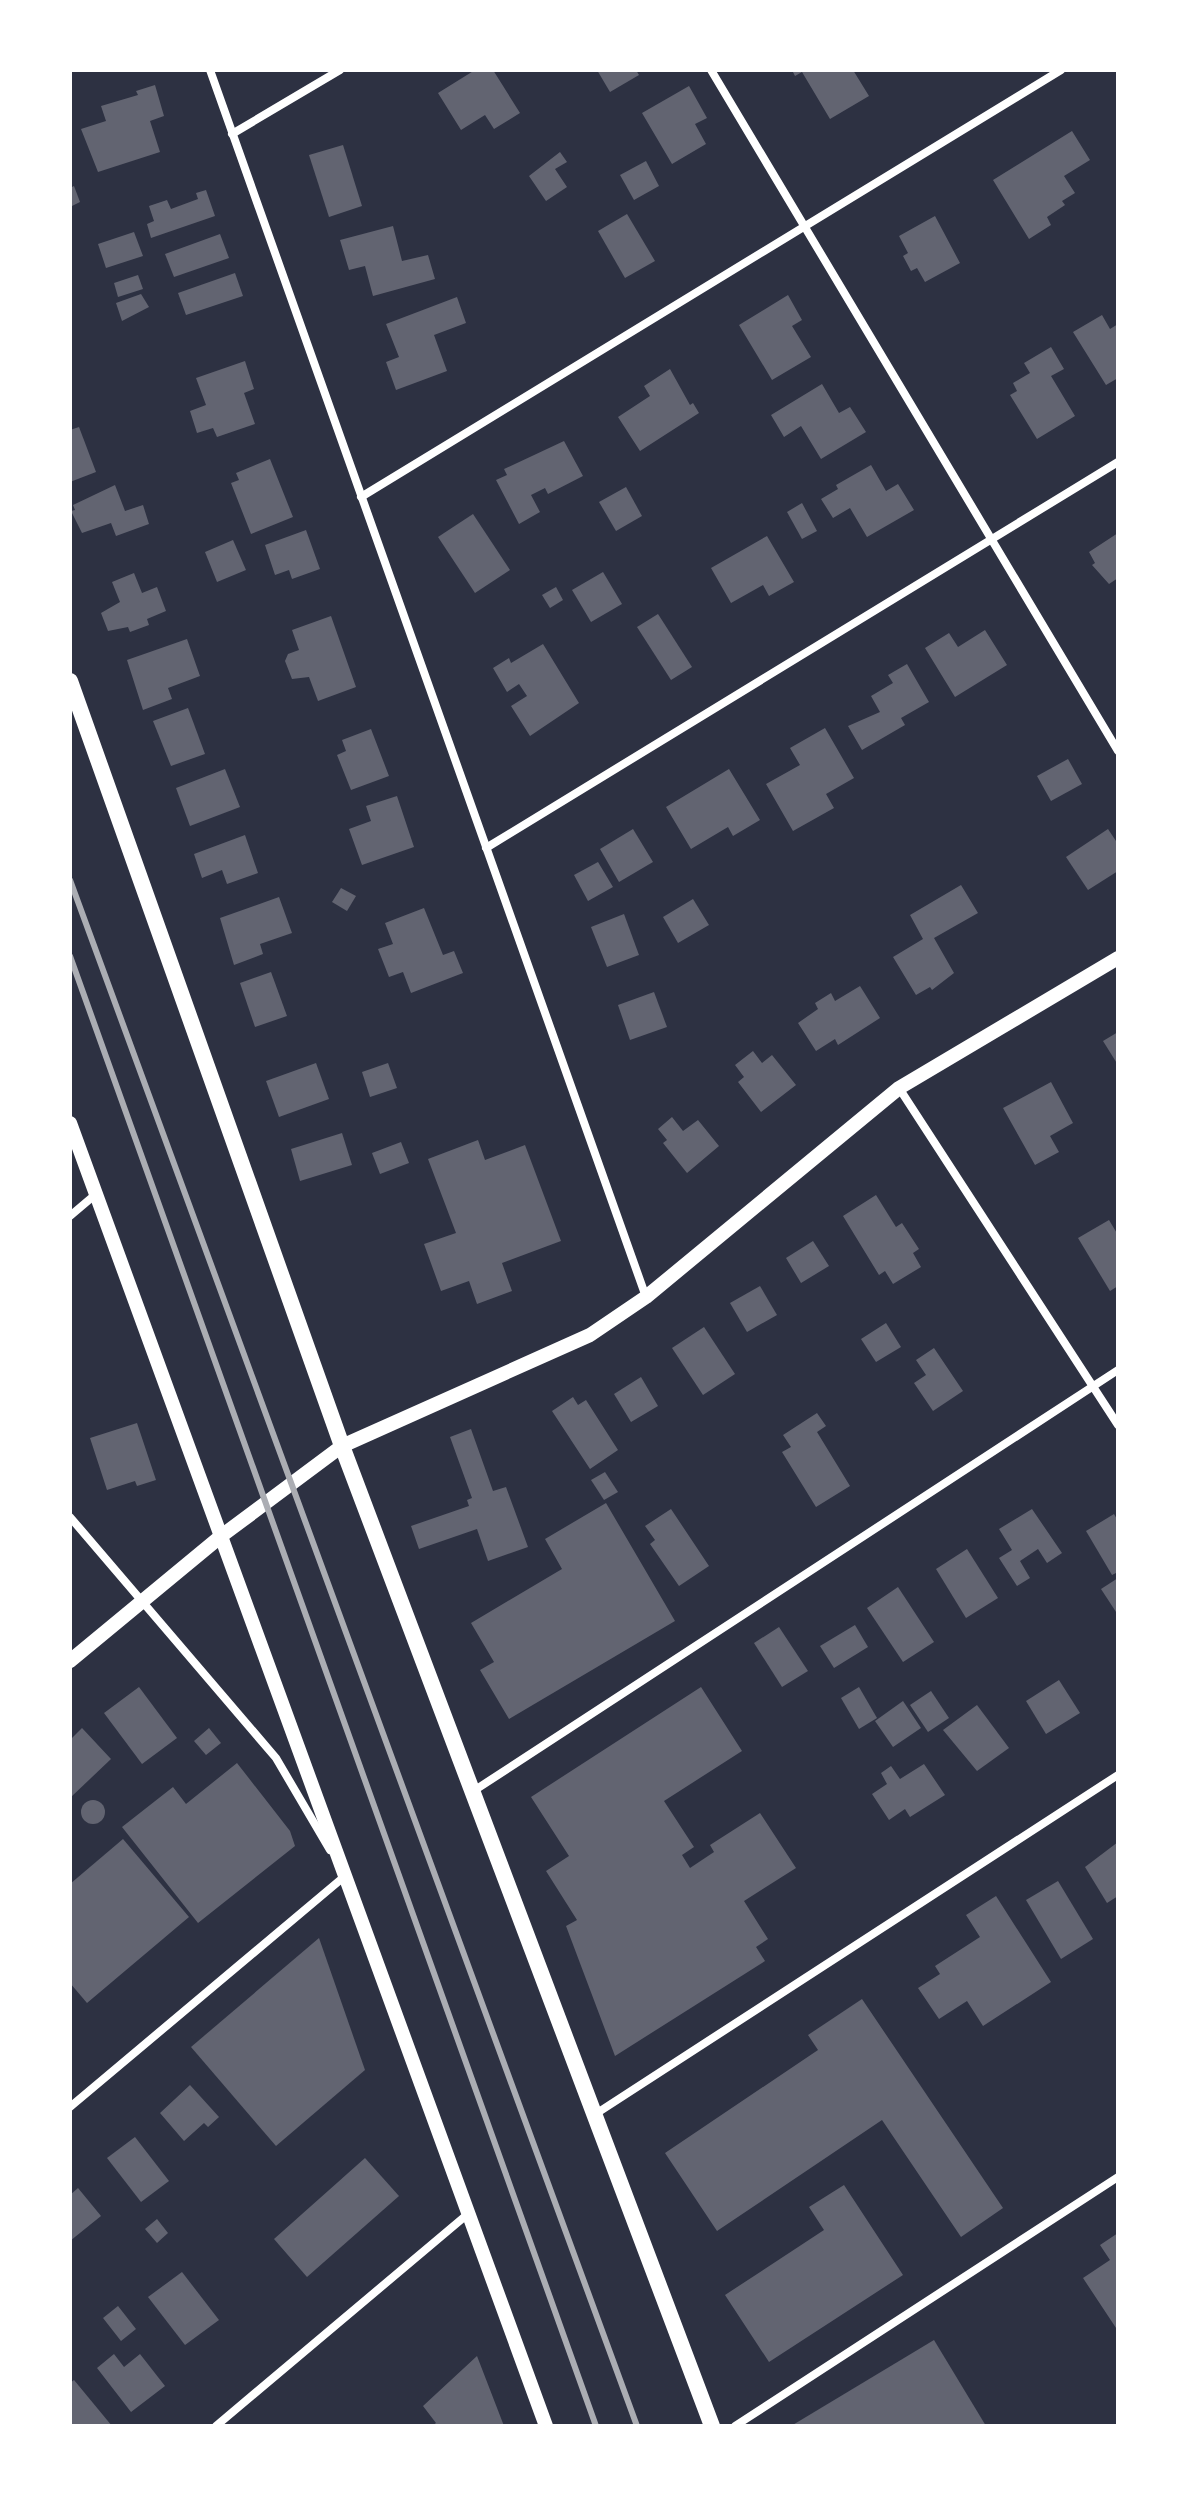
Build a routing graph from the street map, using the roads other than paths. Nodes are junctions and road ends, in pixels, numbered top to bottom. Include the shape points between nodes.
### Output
1 (210, 70) edge
2 (340, 70) edge
3 (711, 70) edge
4 (1061, 70) edge
5 (232, 134) junction
6 (803, 224) junction
7 (1118, 462) edge
8 (361, 497) junction
9 (990, 539) junction
10 (70, 681) edge
11 (1118, 751) edge
12 (486, 848) junction
13 (1118, 958) edge
14 (899, 1088) junction
15 (70, 1123) edge
16 (96, 1194) junction
17 (70, 1216) edge
18 (646, 1297) junction
19 (1118, 1370) edge
20 (1093, 1386) junction
21 (1118, 1425) edge
22 (342, 1446) junction
23 (70, 1517) edge
24 (220, 1537) junction
25 (141, 1600) junction
26 (70, 1661) edge
27 (1118, 1775) edge
28 (471, 1792) junction
29 (345, 1876) junction
30 (70, 2107) edge
31 (594, 2115) junction
32 (1118, 2177) edge
33 (469, 2213) junction
34 (216, 2426) edge
35 (546, 2426) edge
36 (712, 2426) edge
37 (735, 2426) edge

1 - 5 street
2 - 5 street
3 - 6 street
4 - 6 street
5 - 8 street
6 - 8 street
6 - 9 street
7 - 9 street
8 - 12 street
9 - 11 street
9 - 12 street
10 - 22 main road
12 - 18 street
13 - 14 street
14 - 18 street
14 - 20 street
15 - 16 street
16 - 17 street
16 - 24 street
18 - 22 street via 590,1335
19 - 20 street
20 - 21 street
20 - 28 street
22 - 24 street
22 - 28 main road
23 - 25 street
24 - 25 street
24 - 29 street
25 - 26 street
25 - 29 street via 276,1758
27 - 31 street
28 - 31 main road
29 - 30 street
29 - 33 street
31 - 36 main road
32 - 37 street
33 - 34 street
33 - 35 street

